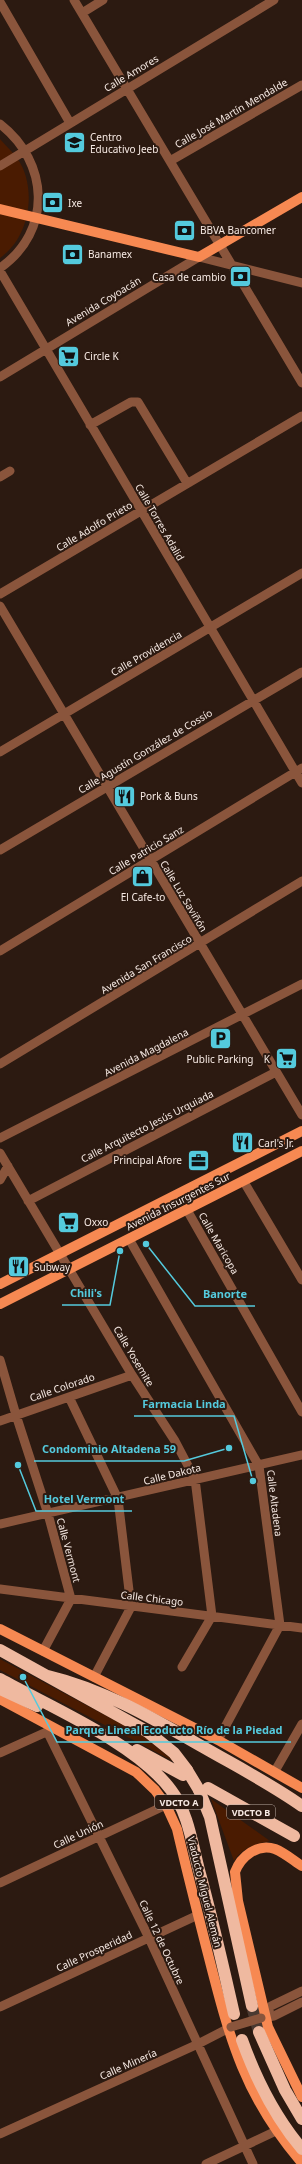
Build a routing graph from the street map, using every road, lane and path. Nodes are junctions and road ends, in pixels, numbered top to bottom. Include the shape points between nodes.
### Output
1 (74, 0) edge
2 (103, 0) edge
3 (274, 0) edge
4 (0, 2) edge
5 (82, 13) junction
6 (302, 85) edge
7 (127, 88) junction
8 (70, 123) junction
9 (0, 124) edge
10 (25, 150) junction
11 (170, 161) junction
12 (0, 166) edge
13 (302, 197) edge
14 (0, 209) edge
15 (36, 218) junction
16 (220, 246) junction
17 (199, 258) junction
18 (232, 266) junction
19 (0, 268) edge
20 (0, 271) edge
21 (302, 283) edge
22 (46, 349) junction
23 (0, 377) edge
24 (302, 383) edge
25 (302, 416) edge
26 (90, 425) junction
27 (10, 471) dead end
28 (0, 478) edge
29 (187, 484) junction
30 (141, 511) junction
31 (302, 573) edge
32 (0, 594) edge
33 (0, 606) edge
34 (210, 628) junction
35 (302, 672) edge
36 (253, 700) junction
37 (63, 714) junction
38 (0, 752) edge
39 (299, 770) edge
40 (302, 783) edge
41 (106, 787) junction
42 (0, 850) edge
43 (150, 861) junction
44 (302, 881) edge
45 (200, 944) junction
46 (0, 951) edge
47 (302, 984) edge
48 (242, 1015) junction
49 (0, 1064) edge
50 (276, 1072) junction
51 (302, 1115) edge
52 (302, 1131) edge
53 (0, 1138) edge
54 (302, 1151) edge
55 (0, 1153) edge
56 (8, 1166) junction
57 (0, 1180) edge
58 (244, 1182) junction
59 (28, 1201) junction
60 (187, 1210) junction
61 (129, 1239) junction
62 (60, 1253) junction
63 (69, 1269) junction
64 (302, 1280) edge
65 (0, 1284) edge
66 (0, 1304) edge
67 (0, 1360) edge
68 (132, 1375) junction
69 (69, 1397) junction
70 (302, 1412) edge
71 (16, 1415) junction
72 (0, 1421) edge
73 (302, 1455) edge
74 (259, 1466) junction
75 (195, 1479) junction
76 (118, 1498) junction
77 (48, 1514) junction
78 (0, 1524) edge
79 (0, 1589) edge
80 (71, 1599) junction
81 (131, 1607) junction
82 (212, 1616) junction
83 (280, 1625) junction
84 (302, 1628) edge
85 (0, 1629) edge
86 (1, 1649) edge
87 (43, 1651) junction
88 (182, 1667) dead end
89 (48, 1676) junction
90 (94, 1677) junction
91 (0, 1679) edge
92 (0, 1689) edge
93 (0, 1699) edge
94 (60, 1712) junction
95 (302, 1724) edge
96 (51, 1730) junction
97 (101, 1733) junction
98 (218, 1740) junction
99 (0, 1754) edge
100 (185, 1772) junction
101 (275, 1772) junction
102 (302, 1788) edge
103 (204, 1789) junction
104 (166, 1805) junction
105 (302, 1806) edge
106 (100, 1836) junction
107 (294, 1836) dead end
108 (302, 1866) edge
109 (224, 1882) junction
110 (0, 1883) edge
111 (238, 1898) junction
112 (198, 1915) junction
113 (232, 1918) junction
114 (149, 1938) junction
115 (302, 1991) edge
116 (302, 2002) edge
117 (252, 2006) tunnel mouth
118 (0, 2007) edge
119 (234, 2014) dead end
120 (263, 2017) junction
121 (229, 2028) junction
122 (258, 2032) tunnel mouth
123 (242, 2040) dead end
124 (198, 2044) junction
125 (302, 2097) edge
126 (302, 2119) edge
127 (276, 2131) junction
128 (0, 2134) edge
129 (245, 2146) junction
130 (302, 2148) edge
131 (302, 2163) edge
132 (206, 2164) edge
133 (253, 2164) edge

1 - 5 street
2 - 5 street
3 - 7 street, Calle Amores
4 - 8 street
5 - 7 street
6 - 11 street, Calle José Martín Mendalde
7 - 8 street, Calle Amores
7 - 11 street
8 - 10 street, Calle Amores
9 - 10 street
10 - 12 street, Calle Amores
10 - 15 street via 38,184
11 - 16 street
13 - 16 main road, Avenida Coyoacán
14 - 15 main road
15 - 17 main road
15 - 19 street via 29,236 18,252
16 - 17 main road, Avenida Coyoacán
16 - 18 street
17 - 18 street
17 - 22 street, Avenida Coyoacán
18 - 21 street
18 - 24 street
20 - 22 street, Calle Torres Adalid
22 - 23 street, Avenida Coyoacán
22 - 26 street, Calle Torres Adalid
25 - 29 street, Calle Adolfo Prieto
26 - 29 street via 131,402 138,402
26 - 30 street, Calle Torres Adalid
27 - 28 street
29 - 30 street, Calle Adolfo Prieto
30 - 32 street, Calle Adolfo Prieto
30 - 34 street, Calle Torres Adalid
31 - 34 street, Calle Providencia
33 - 37 street, Calle Luz Saviñón
34 - 36 street, Calle Torres Adalid
34 - 37 street, Calle Providencia
35 - 36 street, Calle Agustín González de Cossío
36 - 39 street, Calle Torres Adalid
36 - 41 street, Calle Agustín González de Cossío
37 - 38 street, Calle Providencia
37 - 41 street, Calle Luz Saviñón
39 - 40 street, Calle Torres Adalid
39 - 43 street, Calle Patricio Sanz
41 - 42 street, Calle Agustín González de Cossío
41 - 43 street, Calle Luz Saviñón
43 - 45 street, Calle Luz Saviñón
43 - 46 street, Calle Patricio Sanz
44 - 45 street, Avenida San Francisco
45 - 48 street, Calle Luz Saviñón
45 - 49 street, Avenida San Francisco
47 - 48 street, Avenida Magdalena
48 - 50 street, Calle Luz Saviñón
48 - 53 street, Avenida Magdalena
50 - 51 street, Calle Luz Saviñón
50 - 59 street, Calle Arquitecto Jesús Urquiada
52 - 62 main road, Avenida Insurgentes Sur
54 - 58 main road, Avenida Insurgentes Sur
55 - 56 street, Calle Yosemite
56 - 57 street
56 - 59 street, Calle Yosemite
58 - 60 main road, Avenida Insurgentes Sur
58 - 64 street
59 - 62 street, Calle Yosemite
60 - 61 main road, Avenida Insurgentes Sur
60 - 70 street, Calle Maricopa
61 - 63 main road, Avenida Insurgentes Sur
61 - 74 street, Calle Altadena
62 - 63 street, Calle Yosemite
62 - 65 main road, Avenida Insurgentes Sur
63 - 66 main road, Avenida Insurgentes Sur
63 - 68 street, Calle Yosemite
67 - 71 street, Calle Vermont
68 - 69 street, Calle Colorado
68 - 75 street, Calle Yosemite via 175,1441
69 - 71 street, Calle Colorado
69 - 76 street
71 - 72 street, Calle Colorado
71 - 77 street, Calle Vermont
73 - 74 street, Calle Dakota
74 - 75 street, Calle Dakota
74 - 83 street, Calle Altadena
75 - 76 street, Calle Dakota
75 - 82 street, Calle Yosemite
76 - 77 street, Calle Dakota
76 - 81 street
77 - 78 street, Calle Dakota
77 - 80 street, Calle Vermont
79 - 80 street, Calle Chicago
80 - 81 street, Calle Chicago
80 - 87 street
81 - 82 street, Calle Chicago
81 - 90 street
82 - 83 street, Calle Chicago
82 - 88 street
83 - 84 street, Calle Chicago
83 - 98 street
85 - 87 main road
86 - 89 highway, Viaducto Miguel Alemán / VDCTO A
87 - 90 main road
89 - 100 highway, Viaducto Miguel Alemán / VDCTO A via 148,1732 174,1753
89 - 105 highway, VDCTO B via 70,1681 116,1701 222,1757
90 - 98 main road
91 - 94 highway, Viaducto Miguel Alemán / VDCTO A
92 - 94 highway via 29,1703
93 - 96 main road, Viaducto Miguel Alemán
94 - 97 highway, Viaducto Miguel Alemán / VDCTO A
95 - 101 street
96 - 99 street
96 - 104 main road, Viaducto Miguel Alemán via 136,1772
96 - 106 street, Calle 12 de Octubre
97 - 100 highway
97 - 119 highway, Viaducto Miguel Alemán / VDCTO A via 154,1771 178,1801 190,1834
98 - 101 main road
100 - 103 highway, Viaducto Miguel Alemán / VDCTO A, bridge
101 - 102 main road
103 - 107 highway, VDCTO B
103 - 109 highway, Viaducto Miguel Alemán / VDCTO A
104 - 106 street, Calle Unión
104 - 112 main road, Viaducto Miguel Alemán via 177,1829
106 - 110 street, Calle Unión
106 - 114 street, Calle 12 de Octubre
108 - 111 main road via 275,1849 257,1850 246,1855 235,1872
109 - 111 highway
109 - 113 highway, Viaducto Miguel Alemán / VDCTO A
111 - 113 highway
111 - 120 main road
112 - 114 street, Calle Prosperidad
112 - 121 main road, Viaducto Miguel Alemán
113 - 117 highway, Viaducto Miguel Alemán / VDCTO A
114 - 118 street, Calle Prosperidad
114 - 124 street, Calle 12 de Octubre
115 - 120 street via 271,2006
116 - 120 street, Calle Minería via 274,2016
120 - 121 street, Calle Minería, bridge
120 - 125 main road
121 - 124 street, Calle Minería
121 - 127 main road, Viaducto Miguel Alemán via 241,2067
122 - 126 highway via 285,2090
123 - 130 highway via 270,2103
124 - 128 street, Calle Minería
124 - 129 street, Calle 12 de Octubre
127 - 129 street
127 - 131 main road, Viaducto Miguel Alemán
129 - 132 street
129 - 133 street, Calle 12 de Octubre

